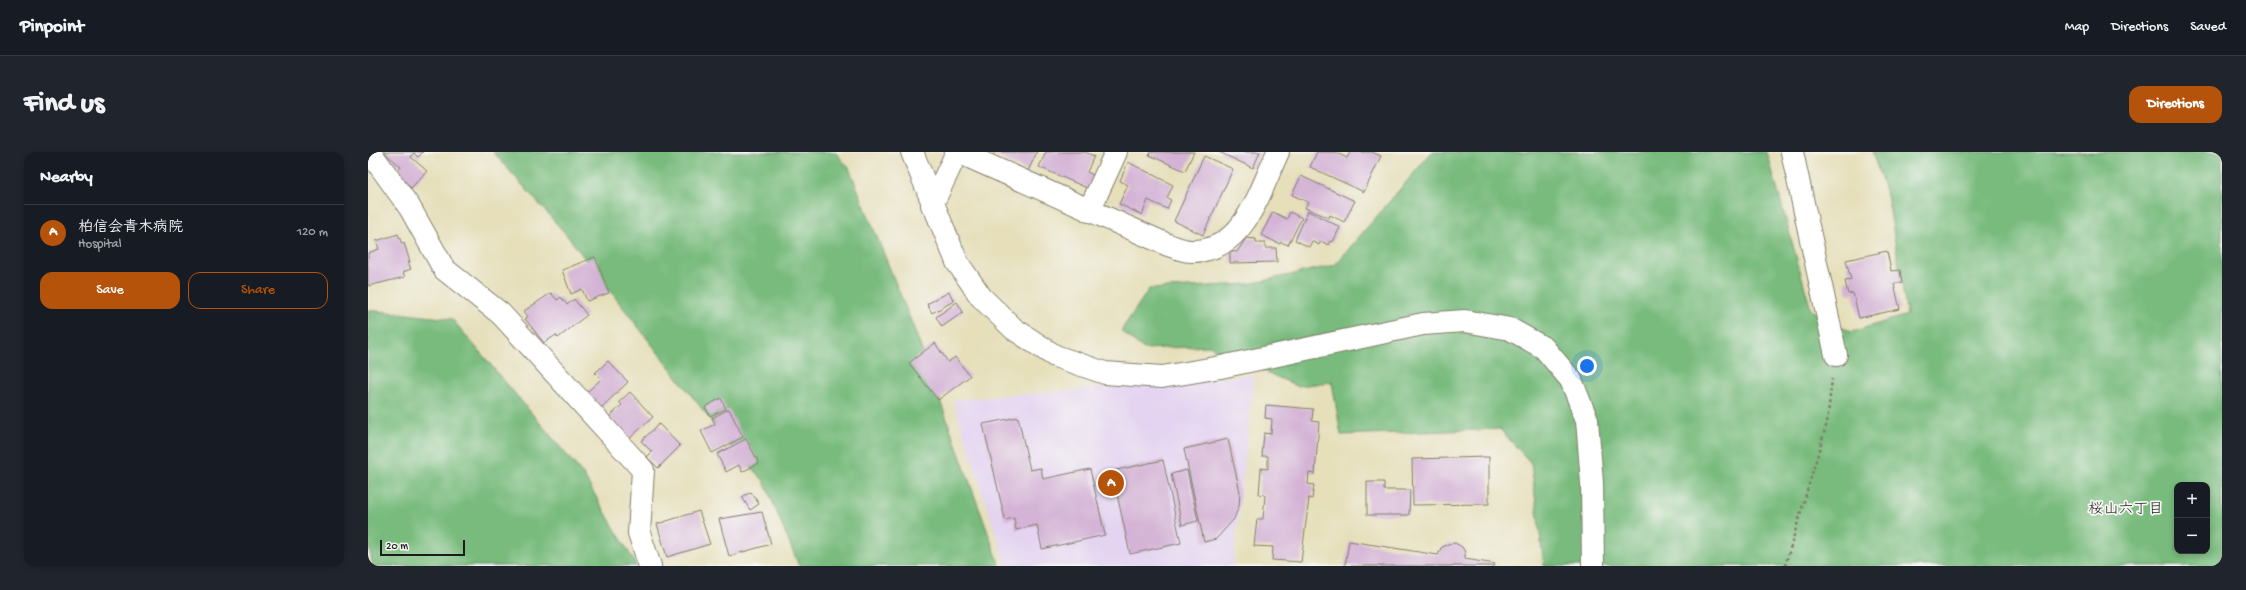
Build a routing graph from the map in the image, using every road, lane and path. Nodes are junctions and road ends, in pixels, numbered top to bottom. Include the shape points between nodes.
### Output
1 (370, 152) edge
2 (912, 152) edge
3 (958, 152) edge
4 (1116, 152) edge
5 (1278, 152) edge
6 (1792, 152) edge
7 (932, 205) junction
8 (1089, 211) junction
9 (1836, 355) joint
10 (650, 566) edge
11 (1593, 566) edge
12 (1785, 566) edge

1 - 10 street via 410,208 444,269 501,314 643,470 639,533
2 - 7 street
3 - 7 street
3 - 8 street
4 - 8 street
5 - 8 street via 1244,223 1230,239 1210,249 1191,251 1168,246
6 - 9 street
7 - 11 street via 957,262 981,297 1014,329 1055,356 1104,373 1162,377 1423,324 1444,322 1465,321 1510,330 1544,348 1571,380 1587,420 1592,483
9 - 12 path via 1827,423

